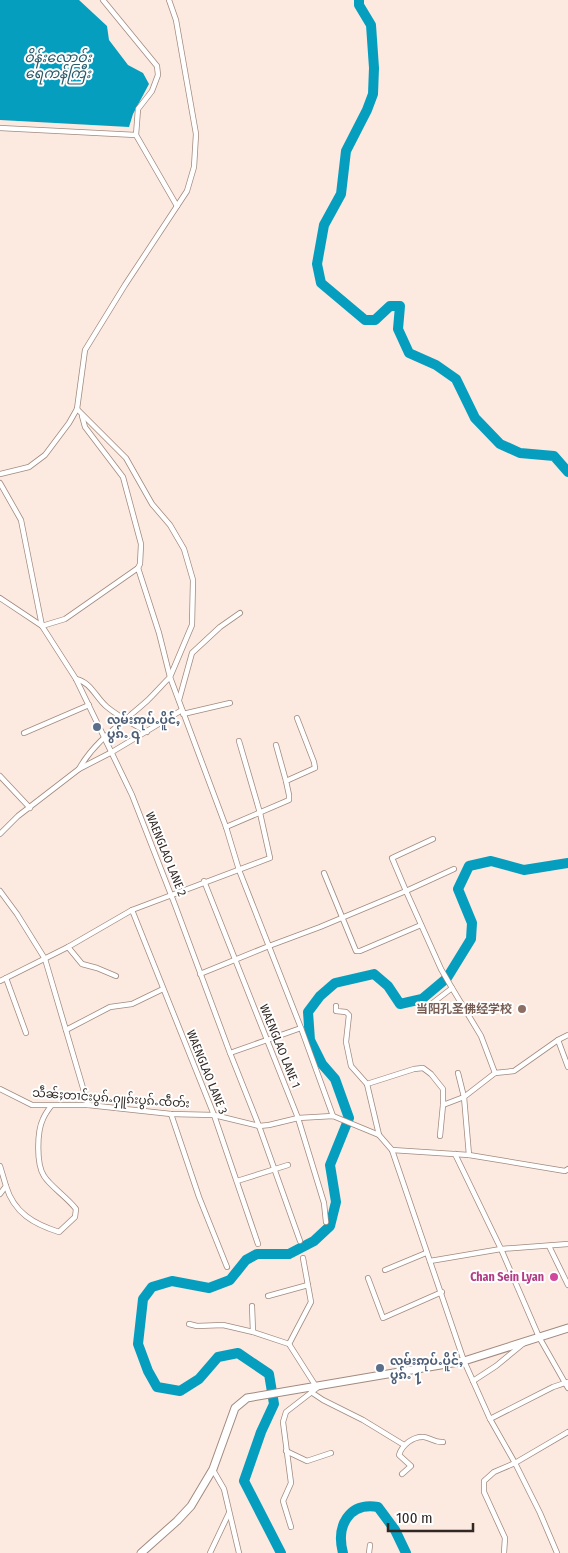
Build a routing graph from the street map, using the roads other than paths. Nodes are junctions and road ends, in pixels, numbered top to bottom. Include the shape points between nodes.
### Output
1 (103, 0) edge
2 (169, 0) edge
3 (0, 128) edge
4 (136, 134) junction
5 (177, 206) junction
6 (77, 409) junction
7 (82, 414) junction
8 (0, 474) edge
9 (0, 483) edge
10 (138, 568) junction
11 (0, 598) edge
12 (240, 613) dead end
13 (42, 626) junction
14 (170, 677) junction
15 (76, 678) junction
16 (179, 701) junction
17 (230, 703) dead end
18 (89, 705) junction
19 (182, 712) junction
20 (297, 718) dead end
21 (124, 720) junction
22 (147, 732) junction
23 (24, 733) dead end
24 (105, 737) junction
25 (239, 741) dead end
26 (276, 745) dead end
27 (112, 752) junction
28 (79, 769) junction
29 (0, 776) edge
30 (286, 781) junction
31 (30, 808) junction
32 (260, 813) junction
33 (226, 827) junction
34 (0, 834) edge
35 (433, 839) dead end
36 (454, 869) dead end
37 (239, 870) junction
38 (324, 873) dead end
39 (204, 881) junction
40 (0, 891) edge
41 (406, 891) junction
42 (171, 894) junction
43 (132, 910) junction
44 (342, 917) junction
45 (421, 925) junction
46 (269, 946) junction
47 (68, 947) junction
48 (45, 959) junction
49 (235, 960) junction
50 (200, 974) junction
51 (116, 976) dead end
52 (6, 978) junction
53 (0, 981) edge
54 (452, 988) junction
55 (163, 989) junction
56 (336, 1006) dead end
57 (421, 1012) dead end
58 (301, 1028) junction
59 (66, 1030) junction
60 (26, 1033) dead end
61 (568, 1035) edge
62 (267, 1040) junction
63 (558, 1040) junction
64 (230, 1053) junction
65 (568, 1067) edge
66 (458, 1073) dead end
67 (495, 1073) junction
68 (368, 1084) junction
69 (0, 1089) edge
70 (464, 1097) junction
71 (88, 1105) junction
72 (443, 1105) junction
73 (51, 1106) junction
74 (171, 1114) junction
75 (214, 1115) junction
76 (334, 1116) junction
77 (298, 1118) junction
78 (259, 1126) junction
79 (379, 1135) junction
80 (440, 1136) dead end
81 (392, 1150) junction
82 (455, 1154) junction
83 (469, 1156) junction
84 (288, 1165) dead end
85 (0, 1166) edge
86 (274, 1170) junction
87 (567, 1172) edge
88 (237, 1181) junction
89 (6, 1186) junction
90 (0, 1194) edge
91 (326, 1222) dead end
92 (300, 1241) dead end
93 (258, 1244) dead end
94 (568, 1244) edge
95 (549, 1246) junction
96 (501, 1249) junction
97 (426, 1253) junction
98 (303, 1258) dead end
99 (430, 1261) junction
100 (227, 1267) dead end
101 (386, 1270) dead end
102 (368, 1278) dead end
103 (568, 1285) edge
104 (308, 1286) junction
105 (442, 1292) junction
106 (268, 1296) dead end
107 (252, 1306) dead end
108 (190, 1324) dead end
109 (568, 1328) edge
110 (253, 1332) junction
111 (539, 1337) junction
112 (524, 1343) junction
113 (289, 1344) junction
114 (464, 1361) junction
115 (473, 1381) junction
116 (567, 1382) edge
117 (568, 1388) edge
118 (314, 1390) junction
119 (490, 1419) junction
120 (568, 1432) edge
121 (443, 1442) dead end
122 (404, 1445) junction
123 (286, 1451) junction
124 (331, 1453) dead end
125 (515, 1463) junction
126 (213, 1469) junction
127 (402, 1474) dead end
128 (229, 1513) junction
129 (291, 1528) dead end
130 (370, 1545) dead end
131 (141, 1553) edge
132 (210, 1553) edge
133 (239, 1553) edge
134 (369, 1553) edge
135 (504, 1553) edge
136 (557, 1553) edge

1 - 4 street via 157,66 158,75 152,92 138,109
2 - 5 street via 176,20 196,134 194,167 187,191
3 - 4 street
4 - 5 street
5 - 6 street via 86,350
6 - 7 street
6 - 8 street via 45,455 29,467
7 - 10 street via 85,427 123,477 141,544
7 - 14 street via 126,458 152,504 184,549 193,580 192,625
9 - 13 street, WAENGLAO LANE 2 via 21,520
10 - 13 street via 65,619
10 - 14 street
11 - 13 street
12 - 16 street via 192,653
13 - 15 street, WAENGLAO LANE 2
14 - 16 street
14 - 21 street
15 - 18 street, WAENGLAO LANE 2
15 - 21 street via 89,686 105,706
16 - 19 street
17 - 19 street
18 - 23 street
18 - 24 street, WAENGLAO LANE 2
19 - 22 street
19 - 33 street
20 - 30 street via 315,768
21 - 22 street
21 - 24 street
22 - 27 street
24 - 27 street, WAENGLAO LANE 2
24 - 28 street
25 - 32 street
26 - 30 street
27 - 28 street
27 - 42 street, WAENGLAO LANE 2
28 - 31 street
29 - 31 street
30 - 32 street via 289,800
31 - 34 street
32 - 33 street
32 - 37 street via 270,858
33 - 37 street
35 - 41 street via 392,858
36 - 41 street
37 - 39 street
37 - 46 street
38 - 44 street
39 - 42 street
39 - 49 street, WAENGLAO LANE 1
40 - 48 street
41 - 44 street
41 - 45 street
42 - 43 street
42 - 50 street, WAENGLAO LANE 2
43 - 47 street
43 - 55 street, WAENGLAO LANE 3
44 - 45 street via 356,951
44 - 46 street
45 - 54 street
46 - 49 street
46 - 58 street
47 - 48 street
47 - 51 street via 82,964
48 - 52 street
48 - 59 street
49 - 50 street
49 - 62 street, WAENGLAO LANE 1
50 - 64 street, WAENGLAO LANE 2
52 - 53 street
52 - 60 street
54 - 57 street
54 - 67 street via 481,1036
55 - 59 street via 132,1004 110,1007
55 - 75 street, WAENGLAO LANE 3
56 - 68 street via 336,1010 349,1015 346,1042 351,1066
58 - 62 street
58 - 76 street
59 - 71 street
61 - 63 street
62 - 64 street
62 - 77 street, WAENGLAO LANE 1
63 - 65 street
63 - 67 street via 514,1071
64 - 78 street, WAENGLAO LANE 2
66 - 70 street
67 - 70 street
68 - 72 street via 423,1068 443,1089
68 - 79 street
69 - 73 street, သဵၼ်ႈတၢင်းပွၵ်ႉႁူၵ်းပွၵ်ႉၸဵတ်း via 32,1105
70 - 72 street
70 - 83 street
71 - 73 street, သဵၼ်ႈတၢင်းပွၵ်ႉႁူၵ်းပွၵ်ႉၸဵတ်း
71 - 74 street, သဵၼ်ႈတၢင်းပွၵ်ႉႁူၵ်းပွၵ်ႉၸဵတ်း
72 - 80 street
73 - 89 street via 40,1130 39,1158 44,1176 76,1209 75,1217 60,1232 40,1226 16,1207
74 - 75 street, သဵၼ်ႈတၢင်းပွၵ်ႉႁူၵ်းပွၵ်ႉၸဵတ်း
74 - 100 street
75 - 78 street, သဵၼ်ႈတၢင်းပွၵ်ႉႁူၵ်းပွၵ်ႉၸဵတ်း
75 - 88 street, WAENGLAO LANE 3
76 - 77 street, သဵၼ်ႈတၢင်းပွၵ်ႉႁူၵ်းပွၵ်ႉၸဵတ်း
76 - 79 street, သဵၼ်ႈတၢင်းပွၵ်ႉႁူၵ်းပွၵ်ႉၸဵတ်း
77 - 78 street, သဵၼ်ႈတၢင်းပွၵ်ႉႁူၵ်းပွၵ်ႉၸဵတ်း
77 - 91 street, WAENGLAO LANE 1 via 324,1204
78 - 86 street, WAENGLAO LANE 2
79 - 81 street
81 - 82 street
81 - 97 street
82 - 83 street
82 - 96 street
83 - 87 street
84 - 86 street
85 - 89 street
86 - 88 street
86 - 92 street, WAENGLAO LANE 2
88 - 93 street, WAENGLAO LANE 3
89 - 90 street
94 - 95 street
95 - 96 street
95 - 103 street
96 - 99 street
96 - 111 street
97 - 99 street
97 - 101 street
98 - 104 street
99 - 105 street
102 - 105 street via 383,1318
104 - 106 street
104 - 113 street via 310,1302
105 - 114 street
107 - 110 street
108 - 110 street via 223,1325
109 - 111 main road
110 - 113 street
111 - 112 main road
111 - 116 street
112 - 114 main road
112 - 115 street
113 - 118 street
114 - 115 street
114 - 118 main road
115 - 119 street
116 - 117 street
116 - 119 street
118 - 122 street via 323,1400
118 - 123 street via 286,1412 283,1422
118 - 126 main road via 247,1398 235,1408
119 - 125 street
120 - 125 street
121 - 122 street via 424,1437
122 - 127 street via 399,1455 411,1466
123 - 124 street via 308,1461
123 - 129 street via 290,1483 283,1501
125 - 135 street via 494,1472 484,1481 484,1492 505,1538
125 - 136 street
126 - 128 street via 224,1489
126 - 131 main road via 191,1506
128 - 132 street
128 - 133 street
130 - 134 street

